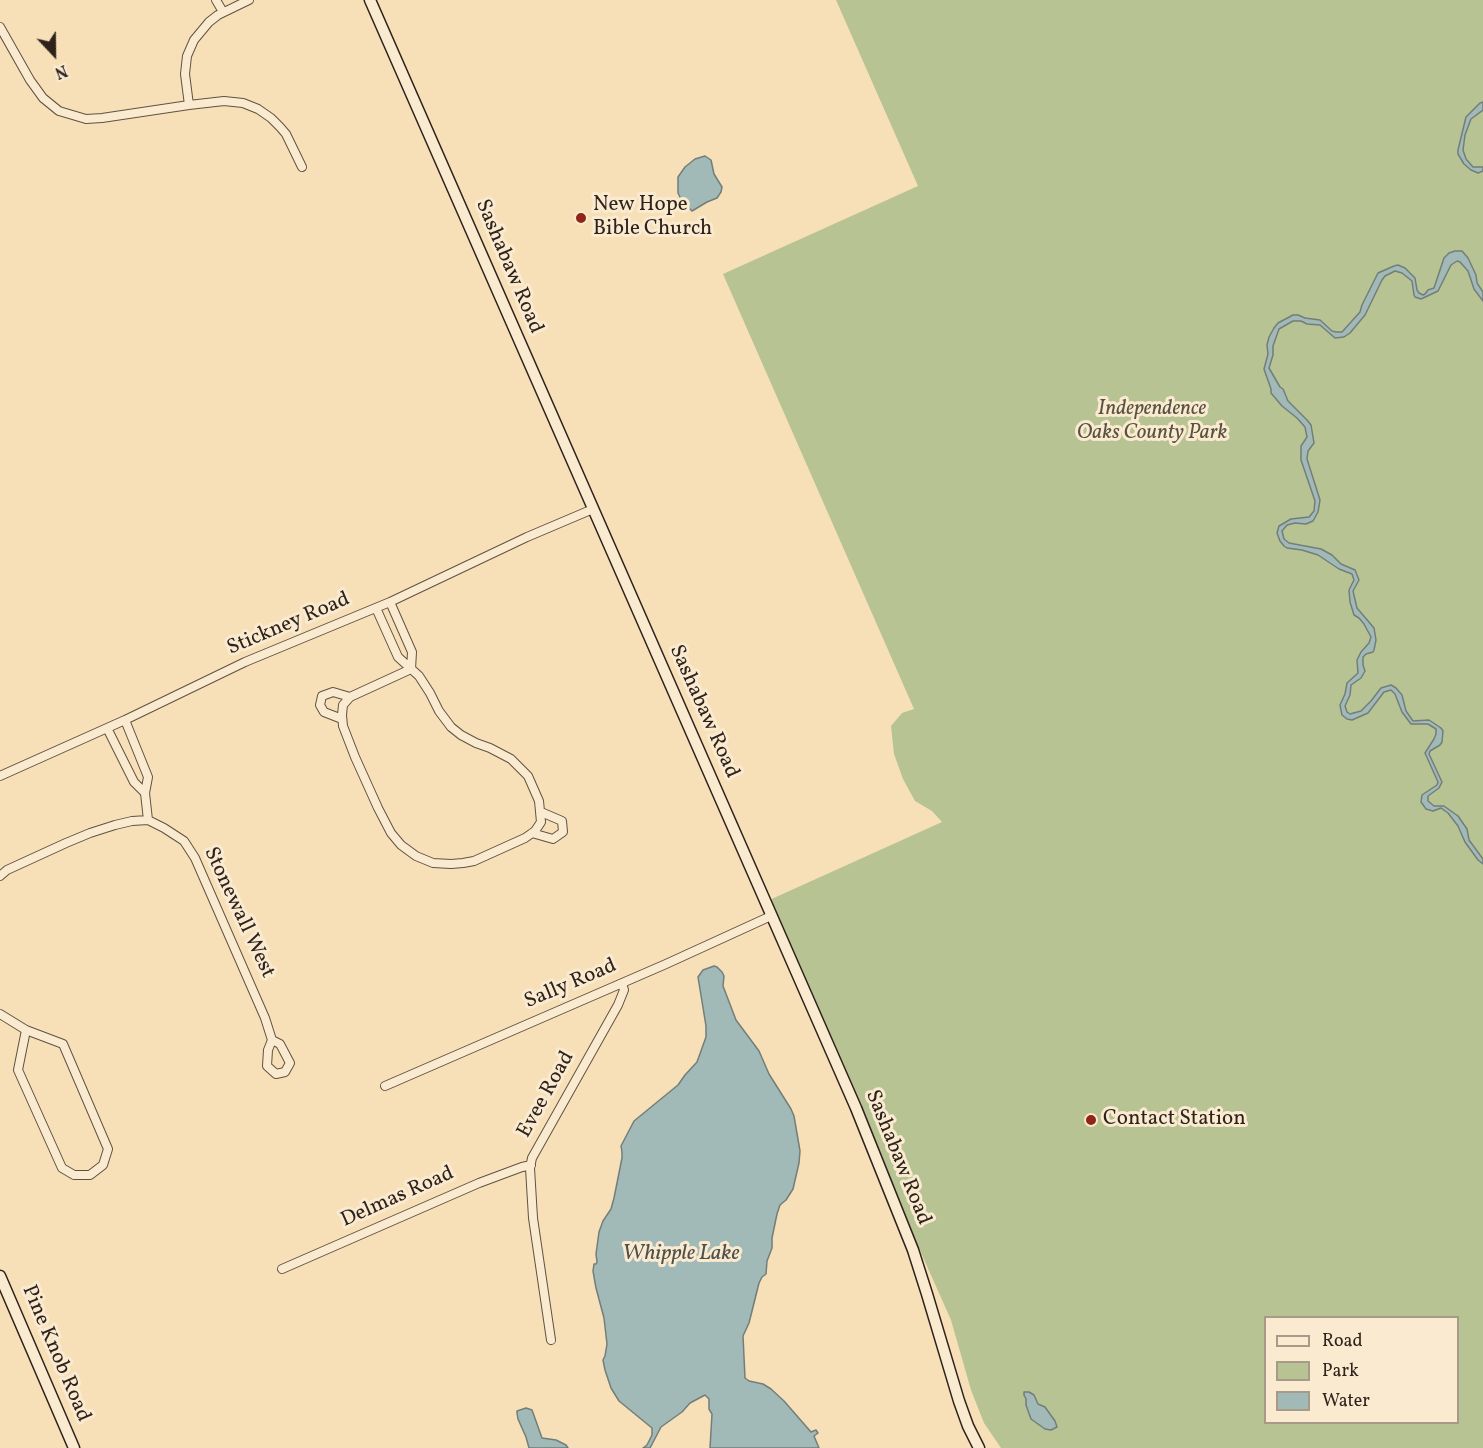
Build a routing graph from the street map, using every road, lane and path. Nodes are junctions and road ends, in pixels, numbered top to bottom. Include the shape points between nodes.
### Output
1 (216, 0) edge
2 (249, 0) edge
3 (370, 0) edge
4 (223, 12) junction
5 (0, 27) edge
6 (189, 105) junction
7 (302, 167) dead end
8 (593, 509) junction
9 (390, 602) junction
10 (376, 608) junction
11 (411, 669) junction
12 (350, 697) junction
13 (342, 719) junction
14 (125, 720) junction
15 (107, 728) junction
16 (137, 750) junction
17 (122, 757) junction
18 (0, 776) edge
19 (145, 793) junction
20 (541, 813) junction
21 (148, 820) junction
22 (532, 833) junction
23 (0, 876) edge
24 (771, 916) junction
25 (622, 983) junction
26 (0, 1014) edge
27 (26, 1029) junction
28 (272, 1040) dead end
29 (385, 1086) dead end
30 (531, 1165) junction
31 (282, 1269) dead end
32 (0, 1276) edge
33 (550, 1340) dead end
34 (74, 1448) edge
35 (979, 1448) edge

1 - 4 street
2 - 4 street
3 - 8 main road, Sashabaw Road
4 - 6 street via 194,40 188,56 185,74
5 - 6 street via 38,92 59,111 86,119
6 - 7 street via 224,101 258,109 286,135
8 - 9 street, Stickney Road
8 - 24 main road, Sashabaw Road
9 - 10 street, Stickney Road
9 - 11 street via 412,652
10 - 11 street via 398,657
10 - 14 street, Stickney Road via 245,662
11 - 12 street
11 - 20 street via 451,727 521,768 536,791
12 - 13 street via 343,705
12 - 13 street via 333,692 322,696 320,705 324,712
13 - 22 street via 391,833 416,856 433,863 463,864
14 - 15 street, Stickney Road
14 - 16 street
15 - 17 street
15 - 18 street, Stickney Road
16 - 17 street
16 - 19 street via 148,777
17 - 19 street via 134,782
19 - 21 street
20 - 22 street via 541,822
20 - 22 street via 561,821 563,832 553,839
21 - 23 street via 90,833
21 - 28 street, Stonewall West via 184,841 195,858
24 - 25 street, Sally Road
24 - 35 main road, Sashabaw Road via 903,1225 959,1401
25 - 29 street, Sally Road
25 - 30 street, Evee Road via 624,990 618,1005
26 - 27 street
27 - 27 street via 63,1044 108,1149 103,1165 90,1175 74,1175 62,1168 18,1070
30 - 31 street, Delmas Road via 459,1191
30 - 33 street, Evee Road via 533,1218
32 - 34 main road, Pine Knob Road

